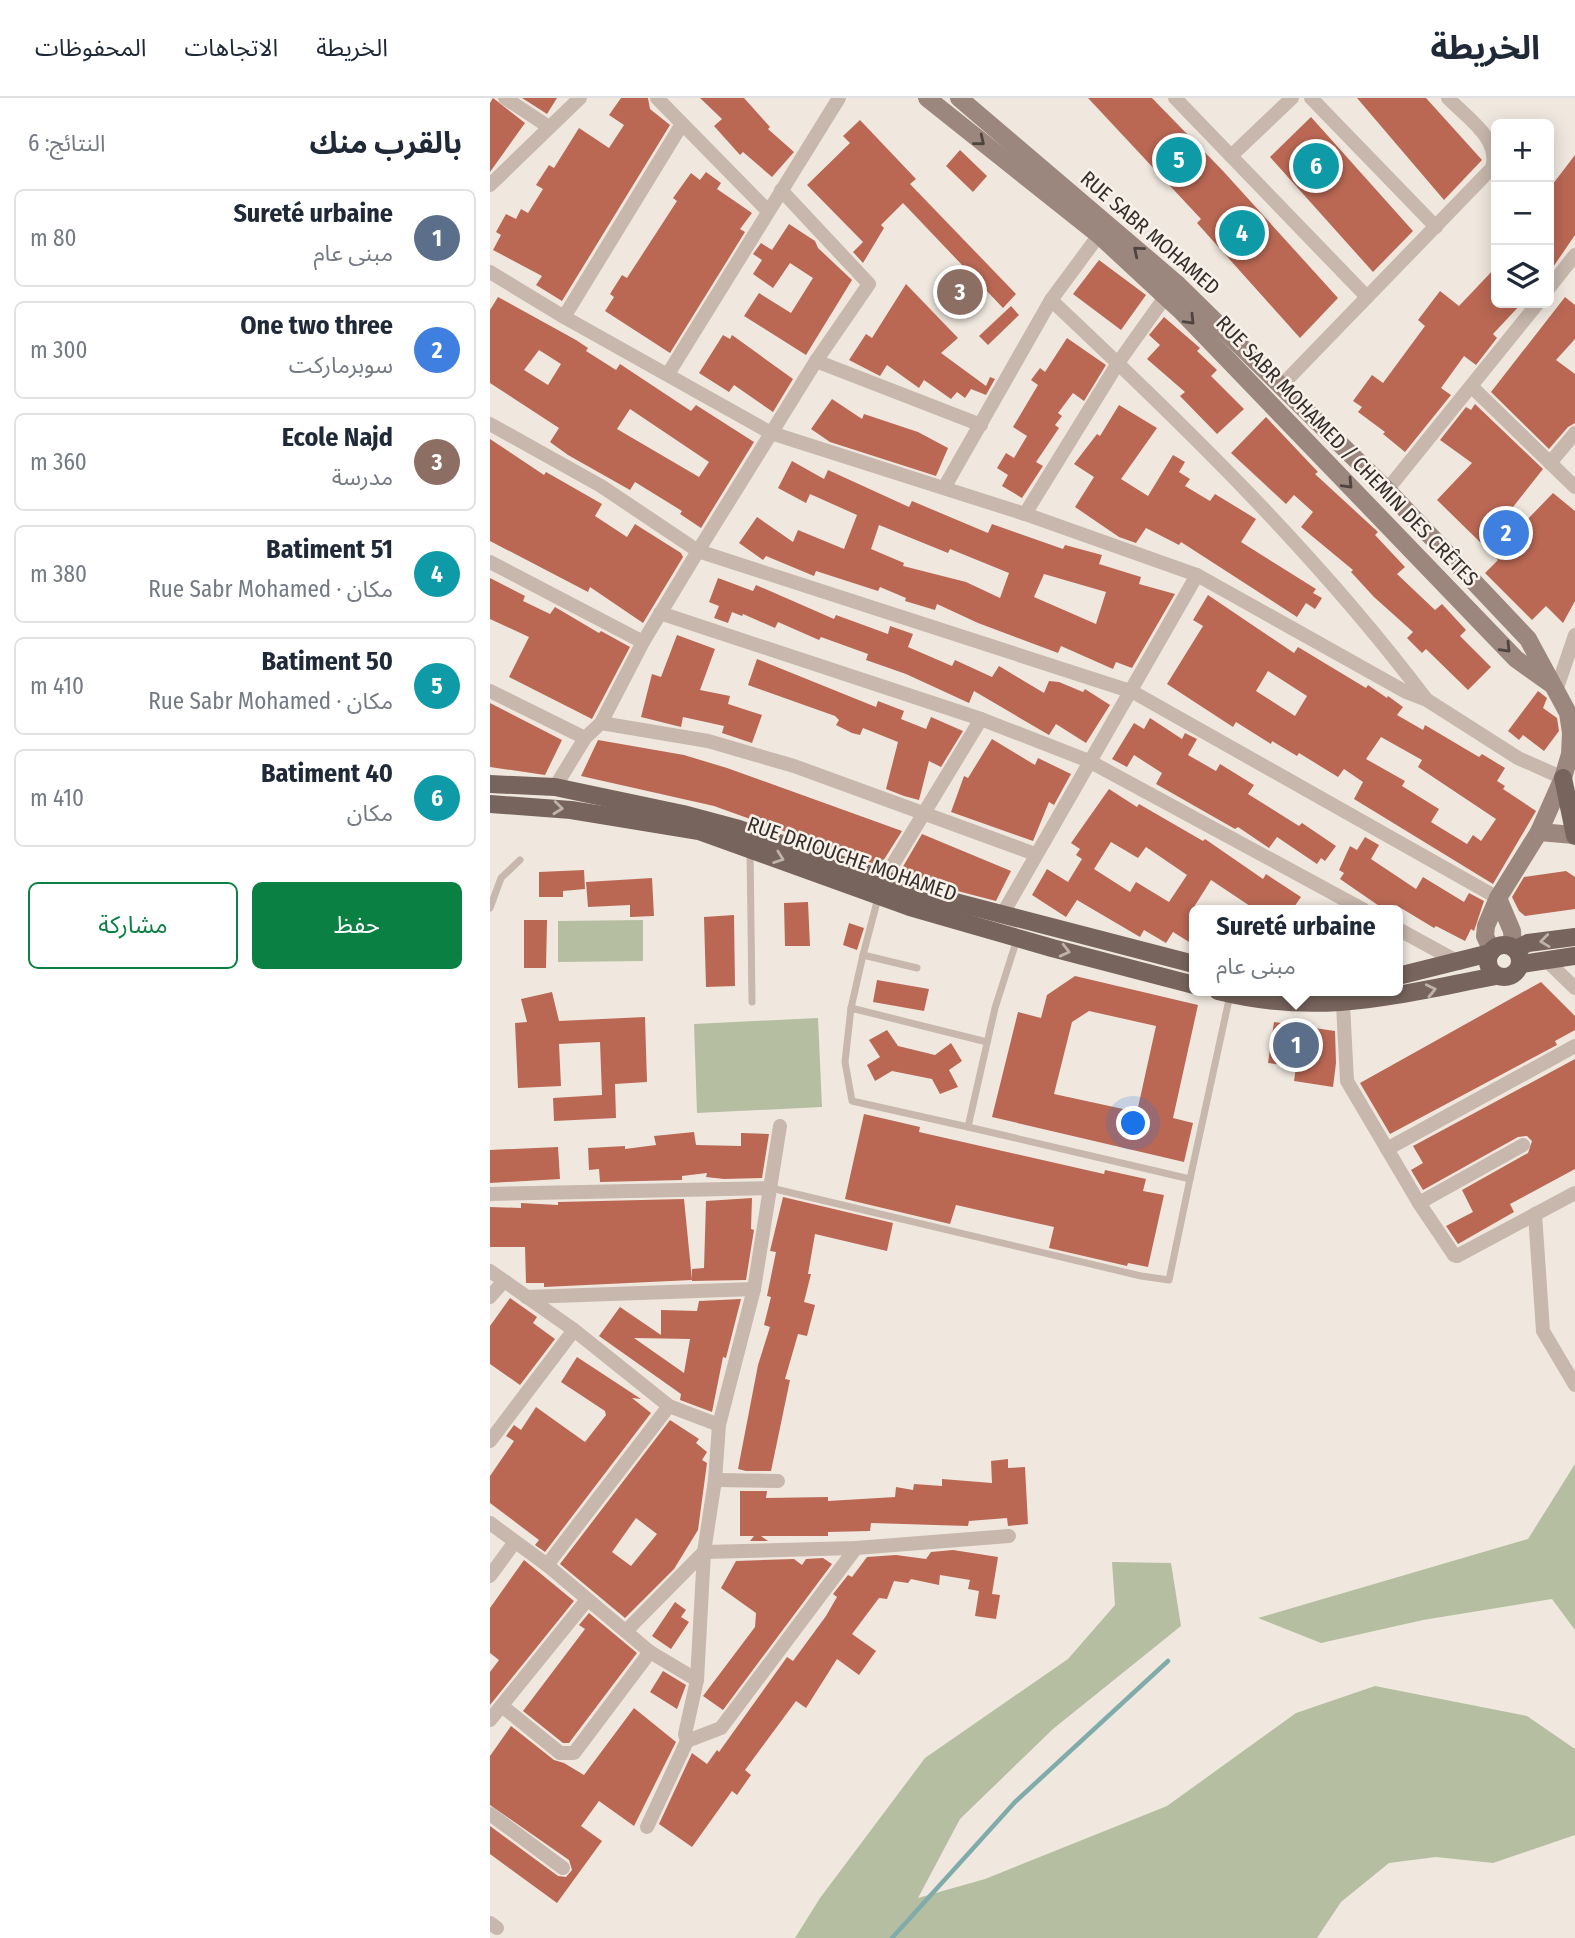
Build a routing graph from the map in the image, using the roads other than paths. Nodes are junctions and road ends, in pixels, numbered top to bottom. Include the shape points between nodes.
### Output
1 (505, 98) edge
2 (580, 98) edge
3 (657, 98) edge
4 (839, 98) edge
5 (927, 98) edge
6 (959, 98) edge
7 (1175, 98) edge
8 (1292, 98) edge
9 (1311, 98) edge
10 (1448, 98) edge
11 (682, 124) junction
12 (549, 127) junction
13 (1231, 156) junction
14 (490, 185) edge
15 (781, 190) junction
16 (768, 211) junction
17 (1436, 227) junction
18 (1099, 235) junction
19 (1575, 255) edge
20 (490, 272) edge
21 (1554, 282) edge
22 (1367, 297) junction
23 (1165, 298) junction
24 (1051, 300) junction
25 (1534, 308) edge
26 (564, 317) junction
27 (816, 361) junction
28 (1118, 363) junction
29 (668, 374) junction
30 (1281, 386) junction
31 (1472, 387) junction
32 (490, 424) edge
33 (981, 425) junction
34 (771, 433) junction
35 (1575, 433) edge
36 (1549, 463) junction
37 (1575, 486) edge
38 (944, 488) junction
39 (1387, 490) junction
40 (1025, 514) junction
41 (698, 551) junction
42 (490, 562) edge
43 (1197, 575) junction
44 (660, 613) junction
45 (1575, 635) edge
46 (643, 642) junction
47 (1557, 688) junction
48 (490, 691) edge
49 (1133, 692) junction
50 (1427, 700) junction
51 (981, 719) junction
52 (601, 723) junction
53 (585, 738) junction
54 (1089, 761) junction
55 (1563, 778) junction
56 (490, 784) edge
57 (555, 787) junction
58 (490, 804) edge
59 (925, 811) junction
60 (1539, 832) junction
61 (1575, 835) edge
62 (750, 848) junction
63 (1035, 854) junction
64 (520, 860) dead end
65 (881, 887) junction
66 (1498, 898) junction
67 (1355, 905) edge
68 (490, 908) edge
69 (1002, 915) junction
70 (1403, 932) edge
71 (1575, 937) edge
72 (1018, 938) junction
73 (1491, 952) junction
74 (1517, 953) junction
75 (863, 955) junction
76 (1575, 956) edge
77 (1546, 961) junction
78 (1189, 962) edge
79 (1460, 962) junction
80 (917, 968) dead end
81 (1403, 975) edge
82 (1496, 976) junction
83 (1189, 983) edge
84 (1575, 988) edge
85 (1403, 995) edge
86 (1223, 996) edge
87 (1250, 996) edge
88 (1397, 996) edge
89 (752, 1002) dead end
90 (1343, 1004) junction
91 (851, 1008) junction
92 (987, 1042) junction
93 (1575, 1046) edge
94 (780, 1126) dead end
95 (968, 1126) junction
96 (1523, 1145) dead end
97 (1387, 1149) junction
98 (1190, 1179) junction
99 (771, 1188) junction
100 (1575, 1193) edge
101 (490, 1194) edge
102 (1419, 1203) junction
103 (1535, 1214) junction
104 (490, 1271) edge
105 (503, 1281) junction
106 (754, 1289) junction
107 (490, 1297) edge
108 (526, 1297) junction
109 (574, 1330) junction
110 (1575, 1385) edge
111 (669, 1406) junction
112 (719, 1425) junction
113 (490, 1441) edge
114 (716, 1480) junction
115 (778, 1481) dead end
116 (490, 1523) edge
117 (1009, 1536) dead end
118 (514, 1544) junction
119 (856, 1548) junction
120 (704, 1552) junction
121 (547, 1565) junction
122 (490, 1576) edge
123 (587, 1600) junction
124 (626, 1630) junction
125 (650, 1652) junction
126 (697, 1680) junction
127 (502, 1706) junction
128 (490, 1720) edge
129 (687, 1741) junction
130 (490, 1814) edge
131 (648, 1827) dead end
132 (563, 1868) dead end

1 - 12 street
2 - 12 street
3 - 11 street
4 - 15 street
5 -> 18 main road, RUE SABR MOHAMED / CHEMIN DES CRÊTES
30 -> 6 main road, RUE SABR MOHAMED via 1176,283
7 - 13 street
8 - 13 street
9 - 17 street
10 - 17 street via 1490,141 1495,157 1487,175
11 - 16 street
11 - 26 street
12 - 14 street
13 - 22 street
15 - 16 street
15 - 27 street via 869,284
16 - 29 street
17 - 22 street
18 - 23 main road, RUE SABR MOHAMED / CHEMIN DES CRÊTES
18 - 24 street
19 - 21 street
20 - 26 street
22 - 30 street
23 - 28 street
23 -> 47 main road, RUE SABR MOHAMED / CHEMIN DES CRÊTES via 1516,659
24 - 28 street
24 - 33 street
25 - 31 street
26 - 29 street
27 - 33 street
27 - 34 street
28 - 40 street
28 - 50 street via 1253,497
29 - 34 street
30 - 39 main road, RUE SABR MOHAMED
31 - 36 street
31 - 39 street
32 - 41 street via 601,486
33 - 38 street
34 - 38 street
34 - 41 street
35 - 36 street
36 - 37 street
38 - 40 street
39 - 47 main road, RUE SABR MOHAMED via 1528,639
40 - 43 street
41 - 44 street
41 - 49 street
42 - 46 street
43 - 49 street
43 - 50 street
44 - 46 street
44 - 51 street
45 - 47 street
46 - 52 street
47 - 55 main road via 1571,733
48 - 53 street
49 - 54 street
49 - 66 street
50 - 55 street via 1518,758
51 - 54 street
51 - 59 street
52 - 53 street
52 - 59 street via 708,741
53 - 57 street
54 - 63 street
54 - 67 street
55 - 60 main road
55 - 61 main road
56 - 57 main road, RUE DRIOUCHE MOHAMED
57 - 65 main road, RUE DRIOUCHE MOHAMED via 739,829
58 -> 62 main road, RUE DRIOUCHE MOHAMED via 676,825
59 - 63 street
59 - 65 street
60 - 61 main road
60 - 66 main road
62 -> 65 main road, RUE DRIOUCHE MOHAMED
62 - 89 lane
63 - 69 street
64 - 68 lane via 501,878
65 - 69 main road, RUE DRIOUCHE MOHAMED
65 - 72 main road, RUE DRIOUCHE MOHAMED
65 - 75 lane
66 - 73 main road via 1485,936
66 - 74 main road
69 - 78 main road, RUE DRIOUCHE MOHAMED
70 - 79 street
71 -> 74 main road via 1528,943
72 -> 83 main road, RUE DRIOUCHE MOHAMED
72 - 92 lane
73 - 74 main road via 1499,946
73 - 79 main road
73 - 82 main road via 1489,968
74 - 77 main road
74 - 82 main road via 1511,976
75 - 80 lane
75 - 91 lane
76 - 77 main road
77 - 84 street
79 - 81 main road
85 -> 82 main road
86 - 98 lane
87 - 90 main road via 1307,1005
90 -> 88 main road
90 - 97 street via 1347,1081
91 - 92 lane
91 - 95 lane via 845,1062 852,1101
92 - 95 lane
93 - 97 street
94 - 99 street
95 - 98 lane
96 - 102 street
97 - 102 street
98 - 99 lane via 1169,1280
99 - 101 street
99 - 106 street
100 - 103 street
102 - 103 street via 1456,1256
103 - 110 street via 1543,1331
104 - 105 street
105 - 107 street
105 - 108 street
106 - 108 street
106 - 112 street
108 - 109 street
109 - 111 street
109 - 113 street
111 - 112 street
111 - 121 street
112 - 114 street
114 - 115 street
114 - 120 street
116 - 118 street
117 - 119 street
118 - 121 street
118 - 122 street
119 - 120 street
119 - 129 street via 721,1728
120 - 124 street
120 - 126 street
121 - 123 street
123 - 124 street
123 - 127 street
124 - 125 street
125 - 126 street
125 - 127 street via 574,1753 560,1753
126 - 129 street
127 - 128 street
129 - 131 street
130 - 132 street

